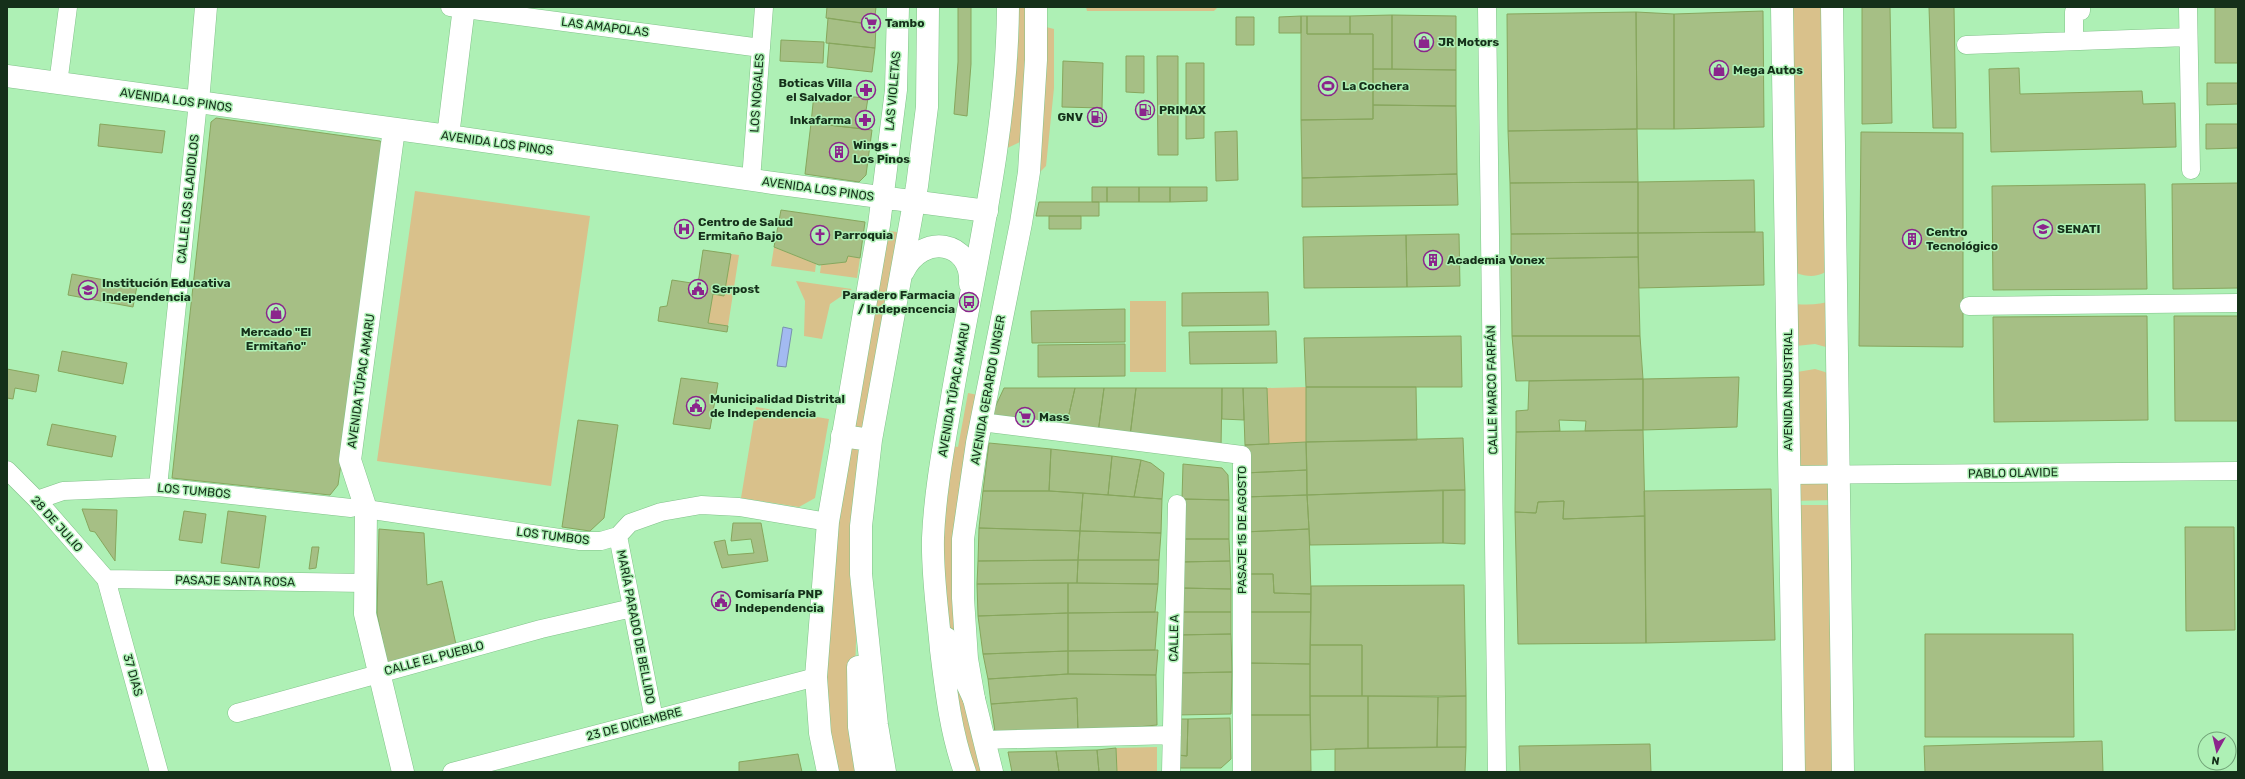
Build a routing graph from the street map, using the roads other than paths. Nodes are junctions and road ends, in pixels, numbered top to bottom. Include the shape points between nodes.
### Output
1 (68, 7) edge
2 (206, 7) edge
3 (764, 7) edge
4 (898, 7) edge
5 (928, 7) edge
6 (1008, 7) edge
7 (1036, 7) edge
8 (1487, 7) edge
9 (1782, 7) edge
10 (1832, 7) edge
11 (2081, 7) edge
12 (2188, 7) edge
13 (459, 8) edge
14 (2188, 37) junction
15 (2074, 41) junction
16 (1966, 45) dead end
17 (761, 48) junction
18 (7, 76) edge
19 (58, 84) junction
20 (198, 102) junction
21 (394, 129) junction
22 (448, 136) junction
23 (2191, 170) dead end
24 (751, 180) junction
25 (882, 198) junction
26 (914, 202) junction
27 (987, 211) junction
28 (900, 280) junction
29 (969, 302) junction
30 (2238, 303) edge
31 (1969, 306) dead end
32 (981, 422) junction
33 (842, 436) junction
34 (871, 440) junction
35 (7, 470) edge
36 (2238, 471) edge
37 (1789, 475) junction
38 (1839, 475) junction
39 (158, 487) junction
40 (37, 500) junction
41 (1177, 504) dead end
42 (359, 508) junction
43 (828, 522) junction
44 (618, 536) junction
45 (861, 574) junction
46 (106, 578) junction
47 (365, 583) junction
48 (632, 608) junction
49 (936, 617) junction
50 (378, 673) junction
51 (816, 677) junction
52 (974, 699) junction
53 (237, 713) dead end
54 (654, 719) junction
55 (1172, 735) junction
56 (983, 740) junction
57 (159, 772) edge
58 (403, 772) edge
59 (452, 772) edge
60 (828, 772) edge
61 (866, 772) edge
62 (885, 772) edge
63 (966, 772) edge
64 (992, 772) edge
65 (1171, 772) edge
66 (1242, 772) edge
67 (1497, 772) edge
68 (1794, 772) edge
69 (1843, 772) edge

1 - 19 street
2 - 20 main road, CALLE LOS GLADIOLOS
3 - 17 street, LOS NOGALES
4 - 25 main road, LAS VIOLETAS via 896,90
5 - 26 main road via 927,107
6 - 27 main road, AVENIDA TÚPAC AMARU via 1008,39
7 - 32 main road, AVENIDA GERARDO UNGER via 1036,60 1029,172
8 - 67 street, CALLE MARCO FARFÁN
9 - 37 main road, AVENIDA INDUSTRIAL
10 - 38 main road
11 - 15 street via 2082,11 2074,12
12 - 14 street
13 - 17 street, LAS AMAPOLAS
13 - 22 main road
14 - 15 street
14 - 23 street
15 - 16 street
17 - 24 street, LOS NOGALES
18 - 19 main road, AVENIDA LOS PINOS
19 - 20 main road, AVENIDA LOS PINOS
20 - 21 main road, AVENIDA LOS PINOS
20 - 39 street, CALLE LOS GLADIOLOS
21 - 22 main road, AVENIDA LOS PINOS
21 - 42 main road, AVENIDA TÚPAC AMARU via 350,460
22 - 24 main road, AVENIDA LOS PINOS
24 - 25 main road, AVENIDA LOS PINOS
25 - 26 main road, AVENIDA LOS PINOS
25 - 33 main road
26 - 27 main road, AVENIDA LOS PINOS
26 - 28 main road
27 - 29 main road, AVENIDA TÚPAC AMARU
28 - 29 main road via 908,262 918,252 932,246 947,247 960,255 968,267
28 - 34 main road
29 - 49 main road, AVENIDA TÚPAC AMARU via 936,506 933,538
30 - 31 street
32 - 52 main road, AVENIDA GERARDO UNGER via 963,539 963,605 967,659
32 - 66 street, PASAJE 15 DE AGOSTO via 1242,455
33 - 34 main road
33 - 43 main road
34 - 45 main road via 861,526
35 - 40 street, 28 DE JULIO
36 - 38 street, PABLO OLAVIDE
37 - 38 street, PABLO OLAVIDE
37 - 68 main road, AVENIDA INDUSTRIAL
38 - 69 main road
39 - 40 street, LOS TUMBOS via 63,491
39 - 42 street, LOS TUMBOS
40 - 46 street, 28 DE JULIO
41 - 55 street, CALLE A
42 - 44 street, LOS TUMBOS via 580,541 601,541
42 - 47 main road, AVENIDA TÚPAC AMARU
43 - 44 street, LOS TUMBOS via 739,507 701,505 661,512 630,523
43 - 51 main road
44 - 48 street, MARÍA PARADO DE BELLIDO
45 - 61 main road via 859,727
45 - 62 main road via 877,725
46 - 47 street, PASAJE SANTA ROSA
46 - 57 street, 37 DIAS
47 - 50 main road, AVENIDA TÚPAC AMARU via 365,614
48 - 50 street, CALLE EL PUEBLO via 541,629
48 - 54 street, MARÍA PARADO DE BELLIDO
49 - 52 main road
49 - 63 main road, AVENIDA TÚPAC AMARU via 950,710 959,754
50 - 53 street, CALLE EL PUEBLO
50 - 58 main road, AVENIDA TÚPAC AMARU
51 - 54 street, 23 DE DICIEMBRE
51 - 60 main road via 820,733
52 - 56 main road, AVENIDA GERARDO UNGER
54 - 59 street, 23 DE DICIEMBRE
55 - 56 street
55 - 65 street, CALLE A
56 - 64 main road, AVENIDA GERARDO UNGER

